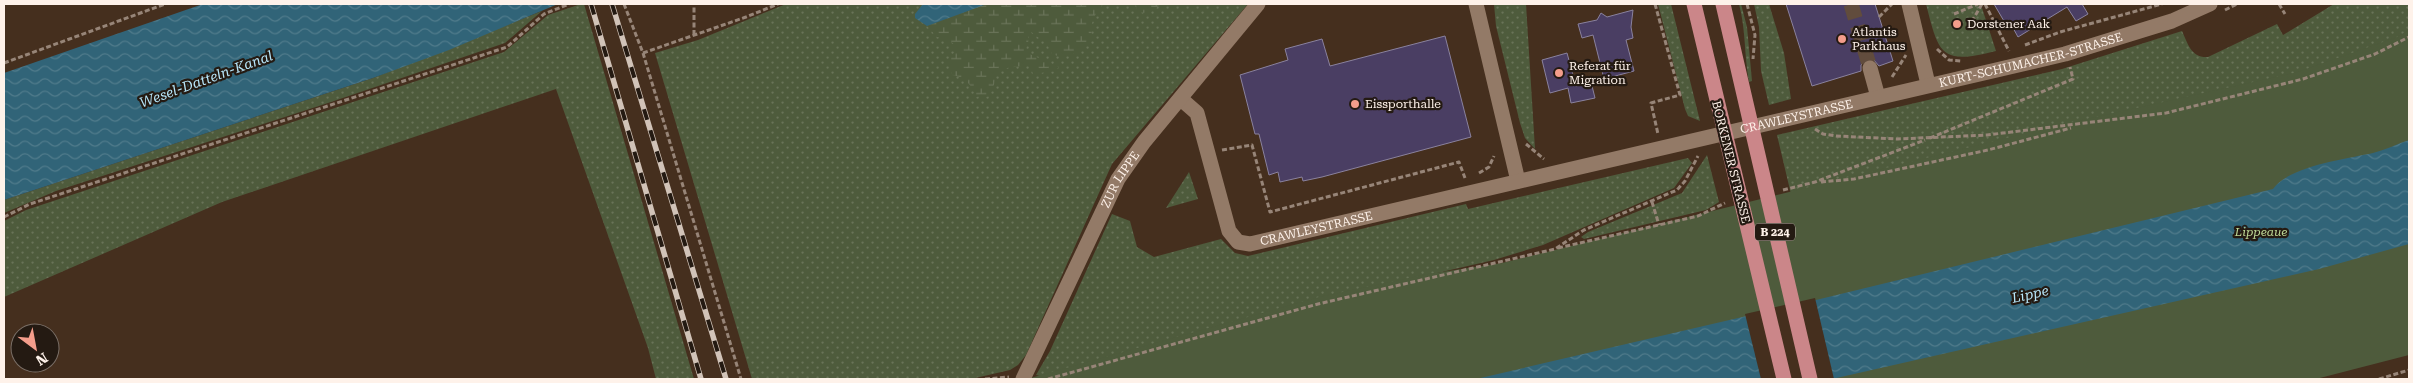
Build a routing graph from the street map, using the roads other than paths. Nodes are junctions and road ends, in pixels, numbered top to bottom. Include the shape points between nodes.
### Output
1 (1258, 4) edge
2 (1476, 4) edge
3 (1694, 4) edge
4 (1723, 4) edge
5 (1909, 4) edge
6 (2210, 4) edge
7 (1872, 75) tunnel mouth
8 (1928, 84) junction
9 (1878, 97) junction
10 (1181, 99) junction
11 (1518, 181) junction
12 (1023, 379) edge
13 (1784, 379) edge
14 (1810, 379) edge

1 - 10 street, ZUR LIPPE
2 - 11 street
3 - 13 main road, BORKENER STRASSE / B 224
4 - 14 main road, B 224
5 - 8 street, KURT-SCHUMACHER-STRASSE
6 - 8 street, KURT-SCHUMACHER-STRASSE via 2172,21 2065,54
7 - 9 street
8 - 9 street, CRAWLEYSTRASSE
9 - 11 street, CRAWLEYSTRASSE
10 - 11 street, CRAWLEYSTRASSE via 1197,112 1229,231 1238,242 1250,244
10 - 12 street, ZUR LIPPE via 1118,179

